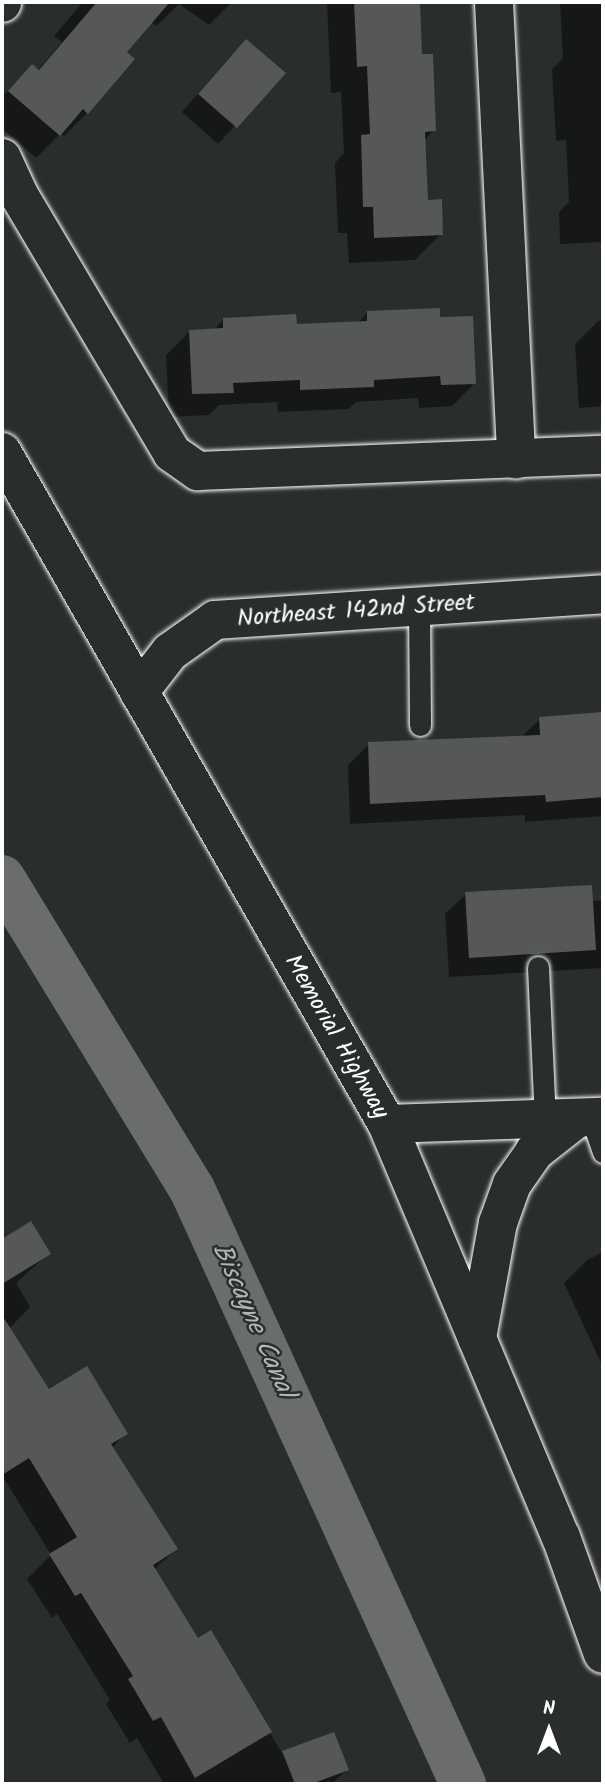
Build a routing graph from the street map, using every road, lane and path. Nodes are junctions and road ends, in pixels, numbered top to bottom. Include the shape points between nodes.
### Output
1 (494, 2) edge
2 (2, 159) edge
3 (10, 201) edge
4 (2, 452) edge
5 (603, 455) edge
6 (516, 459) junction
7 (603, 594) edge
8 (419, 607) junction
9 (139, 692) junction
10 (420, 725) dead end
11 (538, 967) dead end
12 (387, 1124) junction
13 (584, 1125) edge
14 (477, 1338) junction
15 (603, 1654) edge

1 - 6 street
2 - 3 street
3 - 6 street via 172,453 198,471
4 - 9 street, Memorial Highway
5 - 6 street
7 - 8 street, Northeast 142nd Street
8 - 9 street, Northeast 142nd Street via 215,620 170,652
8 - 10 lane
9 - 12 street, Memorial Highway
11 - 13 lane
12 - 13 street
12 - 14 street, Memorial Highway
13 - 14 street via 534,1152 512,1184 498,1223
14 - 15 street, Memorial Highway via 561,1536

